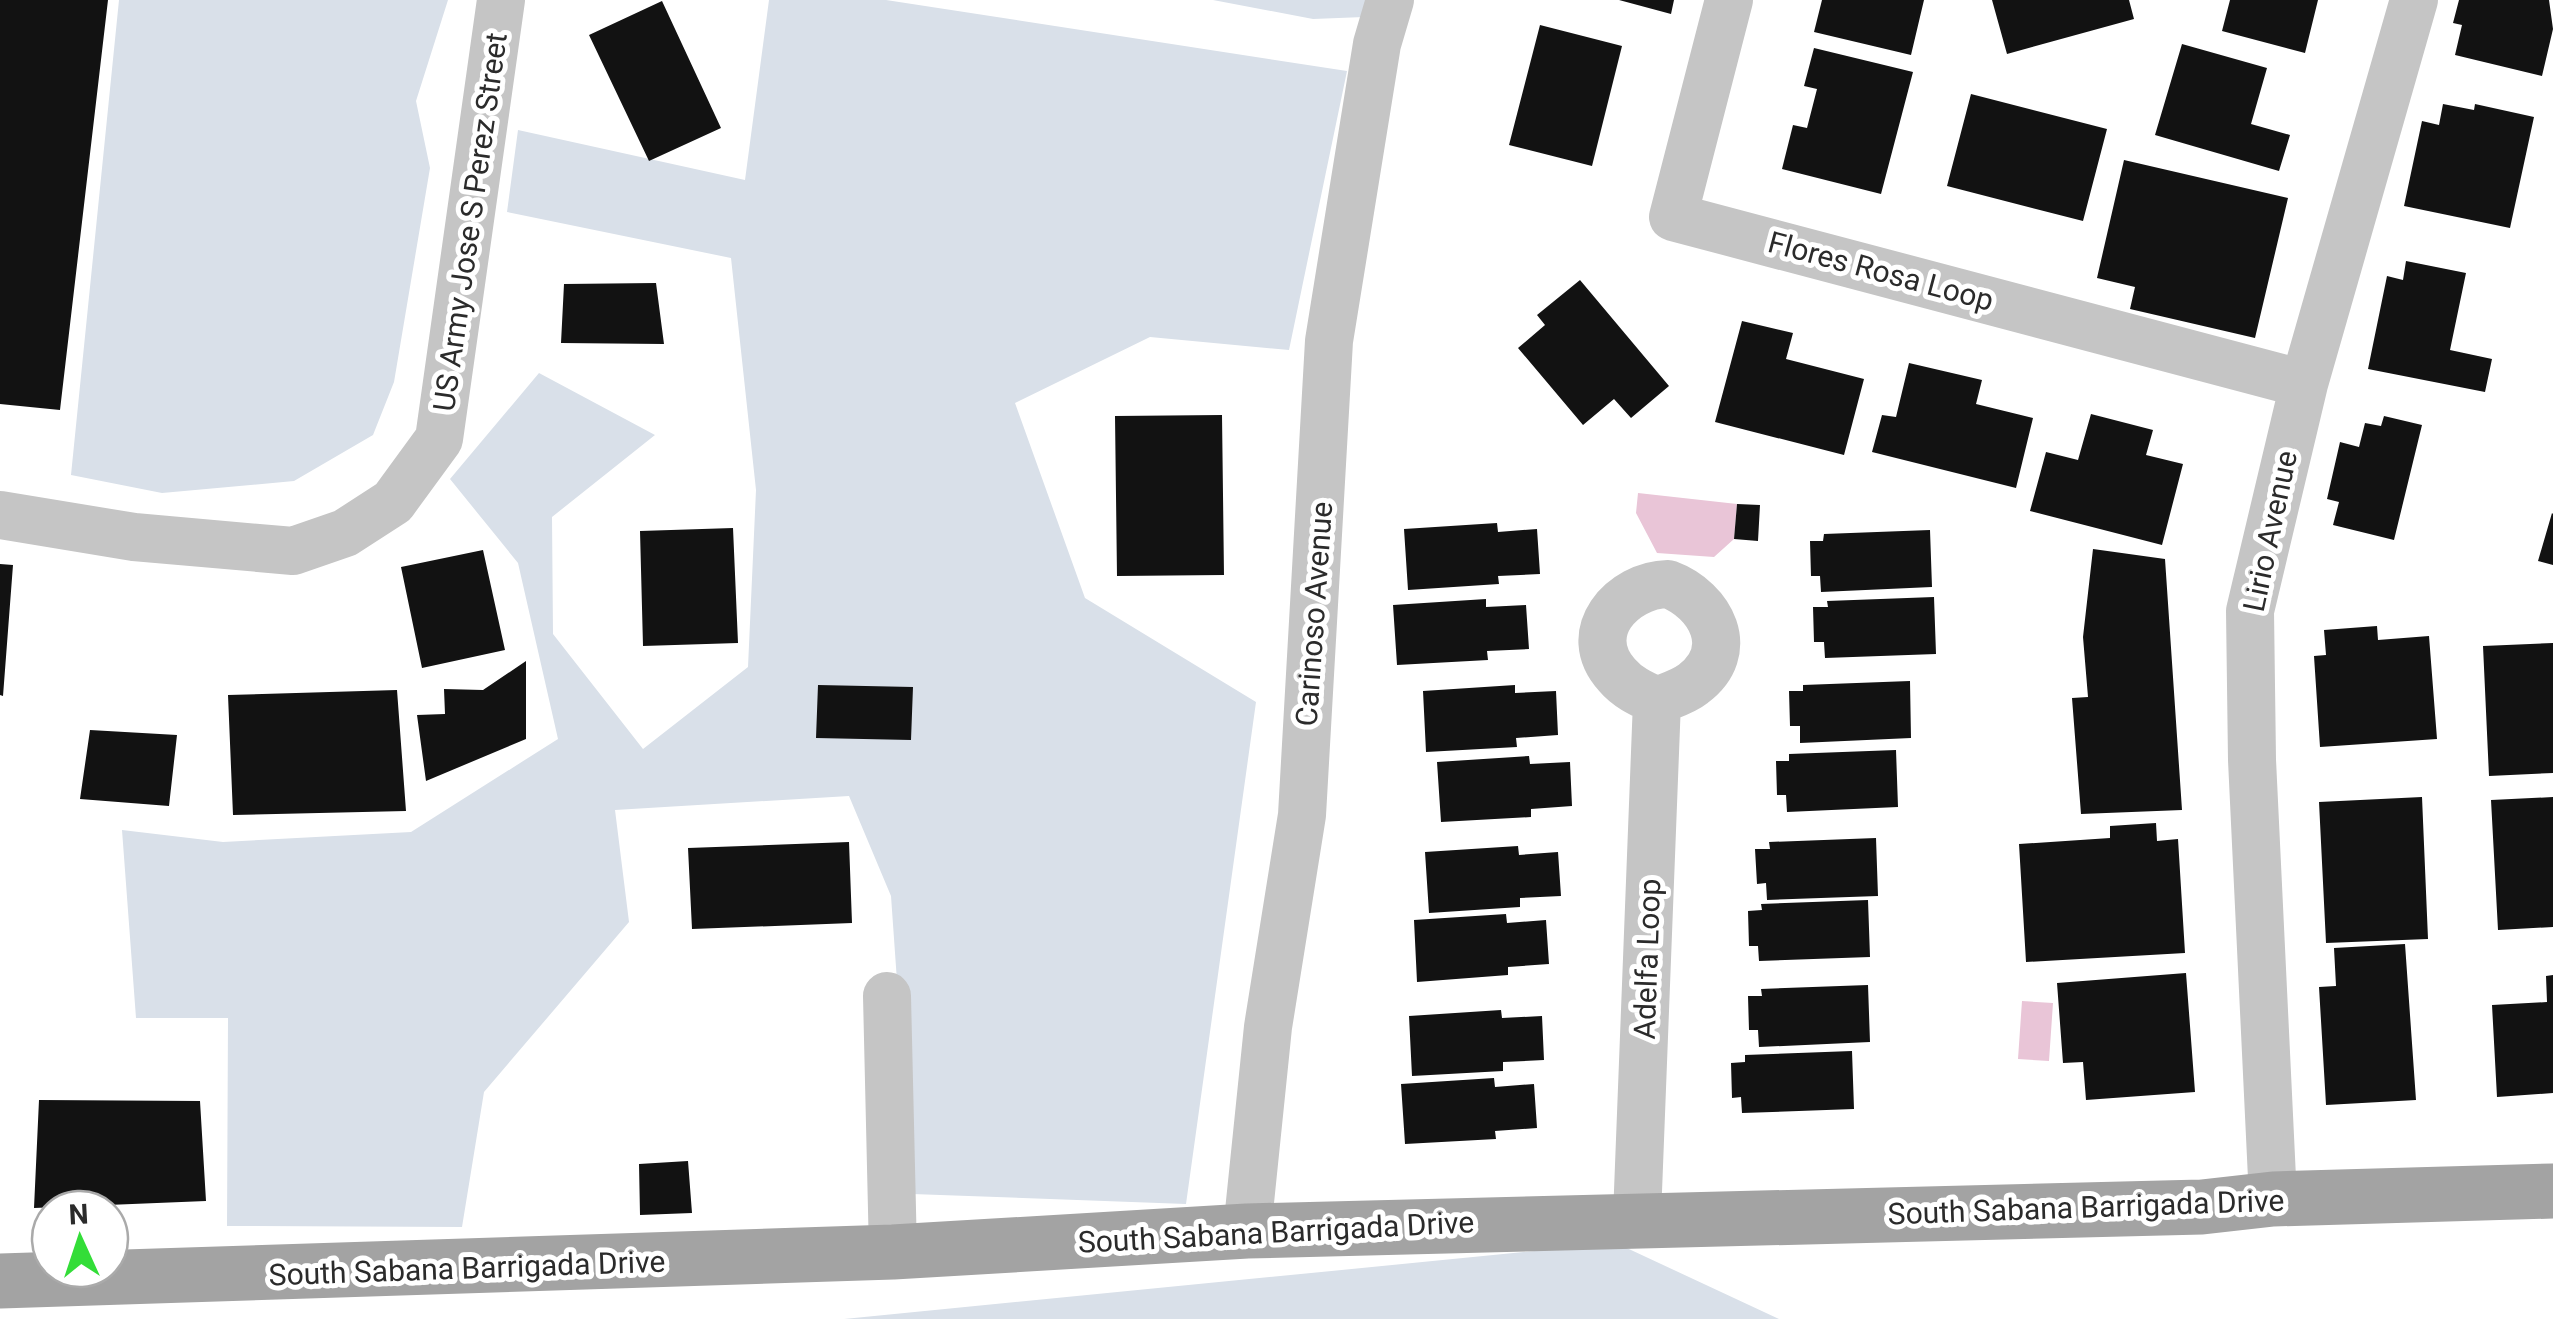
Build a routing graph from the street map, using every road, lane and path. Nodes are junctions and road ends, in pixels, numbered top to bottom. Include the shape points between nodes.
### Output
1 (501, 0) edge
2 (1390, 0) edge
3 (1728, 0) edge
4 (2414, 0) edge
5 (2304, 384) junction
6 (0, 514) edge
7 (1656, 701) dead end
8 (887, 996) dead end
9 (2553, 1191) edge
10 (2273, 1199) junction
11 (1637, 1218) junction
12 (1247, 1230) junction
13 (893, 1252) junction
14 (0, 1281) edge

1 - 6 street, US Army Jose S Perez Street via 439,439 393,502 345,533 293,551 134,537
2 - 12 street, Carinoso Avenue via 1376,44 1330,341 1302,815 1268,1027
3 - 5 street, Flores Rosa Loop via 1673,217
4 - 5 street, Lirio Avenue
5 - 10 street, Lirio Avenue via 2250,610
7 - 11 street, Adelfa Loop
8 - 13 street
9 - 10 main road, South Sabana Barrigada Drive
10 - 11 main road, South Sabana Barrigada Drive via 2126,1209
11 - 12 main road, South Sabana Barrigada Drive
12 - 13 main road, South Sabana Barrigada Drive
13 - 14 main road, South Sabana Barrigada Drive

